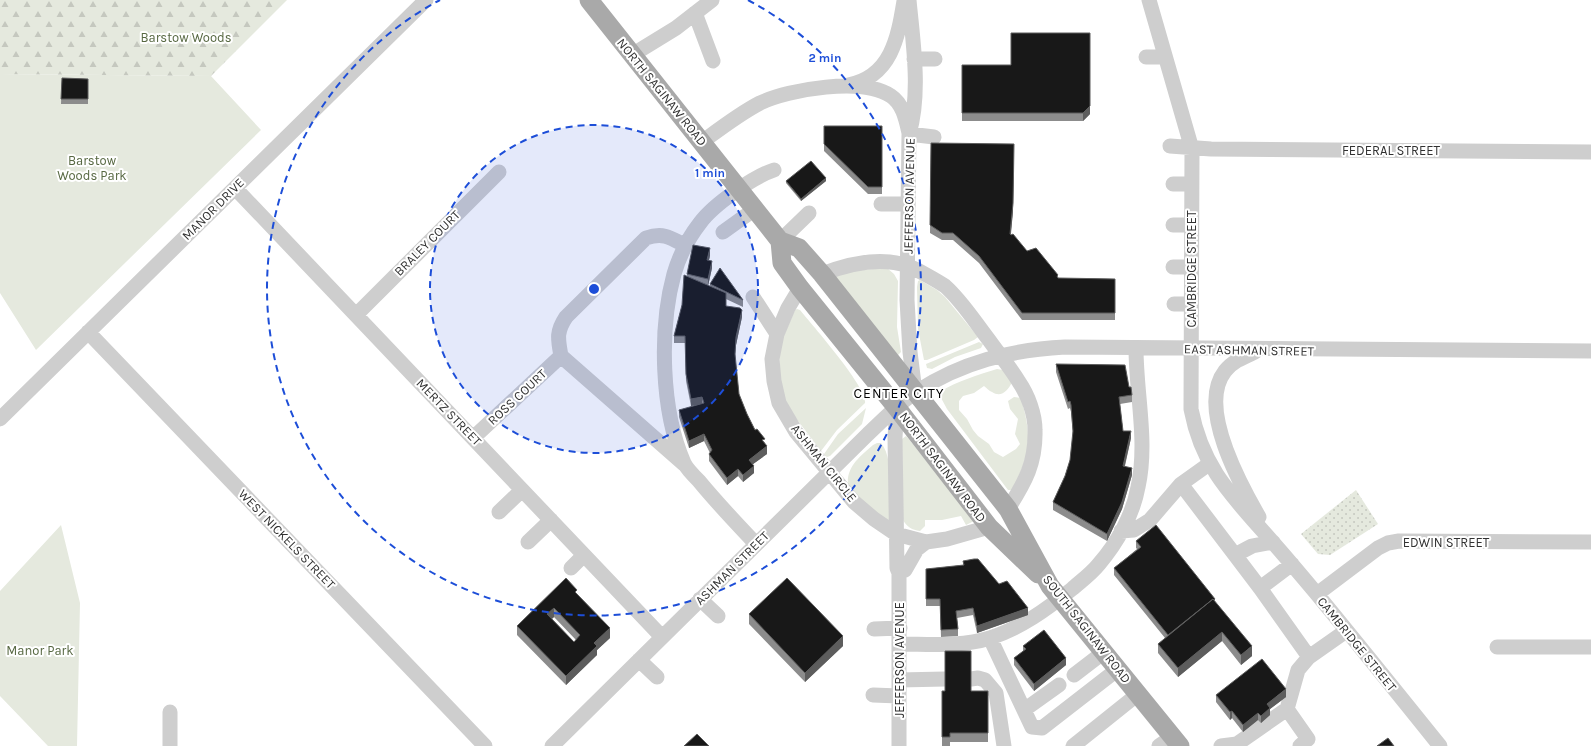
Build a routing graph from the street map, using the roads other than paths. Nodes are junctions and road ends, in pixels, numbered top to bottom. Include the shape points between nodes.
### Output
1 (426, 0) edge
2 (589, 0) edge
3 (712, 0) edge
4 (904, 0) edge
5 (909, 0) edge
6 (1149, 0) edge
7 (695, 13) junction
8 (632, 55) junction
9 (1146, 57) dead end
10 (1165, 57) junction
11 (914, 59) junction
12 (935, 59) dead end
13 (713, 61) dead end
14 (835, 87) junction
15 (909, 134) junction
16 (934, 137) dead end
17 (702, 142) junction
18 (1170, 146) dead end
19 (1192, 149) junction
20 (1591, 152) edge
21 (774, 170) dead end
22 (499, 172) dead end
23 (1173, 184) dead end
24 (1191, 184) junction
25 (235, 188) junction
26 (738, 190) junction
27 (881, 204) dead end
28 (908, 204) junction
29 (755, 209) junction
30 (809, 214) dead end
31 (1173, 225) dead end
32 (1191, 225) junction
33 (723, 232) dead end
34 (780, 241) junction
35 (686, 246) junction
36 (908, 266) junction
37 (1173, 267) dead end
38 (1191, 267) junction
39 (822, 274) junction
40 (800, 288) junction
41 (753, 297) dead end
42 (1174, 304) dead end
43 (1191, 304) junction
44 (356, 314) junction
45 (88, 332) junction
46 (777, 334) junction
47 (1136, 348) junction
48 (1191, 349) junction
49 (1260, 350) junction
50 (1591, 351) edge
51 (1000, 355) junction
52 (561, 356) junction
53 (915, 392) junction
54 (897, 408) junction
55 (0, 418) edge
56 (473, 438) junction
57 (684, 464) junction
58 (1209, 464) junction
59 (830, 472) junction
60 (1181, 484) junction
61 (522, 490) junction
62 (1008, 509) junction
63 (499, 512) dead end
64 (551, 520) junction
65 (989, 527) junction
66 (1121, 531) junction
67 (896, 534) junction
68 (528, 542) dead end
69 (926, 542) junction
70 (1273, 542) junction
71 (1591, 542) edge
72 (756, 544) junction
73 (584, 555) junction
74 (1235, 555) junction
75 (1292, 564) junction
76 (571, 568) dead end
77 (899, 573) junction
78 (1260, 588) junction
79 (1055, 592) junction
80 (1317, 594) junction
81 (700, 599) junction
82 (718, 616) dead end
83 (900, 628) junction
84 (874, 629) dead end
85 (1346, 631) junction
86 (662, 637) junction
87 (990, 638) junction
88 (900, 644) junction
89 (1498, 647) dead end
90 (1591, 647) edge
91 (1104, 652) junction
92 (1309, 657) junction
93 (639, 660) junction
94 (1118, 669) junction
95 (1074, 674) dead end
96 (657, 677) dead end
97 (945, 679) edge
98 (971, 679) edge
99 (899, 680) junction
100 (1059, 684) dead end
101 (1138, 694) junction
102 (873, 695) dead end
103 (899, 696) junction
104 (1288, 709) junction
105 (1024, 710) junction
106 (170, 712) dead end
107 (1170, 743) edge
108 (170, 746) edge
109 (486, 746) edge
110 (552, 746) edge
111 (898, 746) edge
112 (1004, 746) edge
113 (1073, 746) edge
114 (1221, 746) edge
115 (1300, 746) edge
116 (1440, 746) edge

1 - 25 street, MANOR DRIVE
2 - 8 main road, NORTH SAGINAW ROAD
3 - 7 street
4 - 14 street via 895,42 885,64 867,78
5 - 11 street, JEFFERSON AVENUE
6 - 10 street, CAMBRIDGE STREET
7 - 8 street
7 - 13 street
8 - 17 main road, NORTH SAGINAW ROAD
9 - 10 street
10 - 19 street, CAMBRIDGE STREET
11 - 12 street
11 - 15 street, JEFFERSON AVENUE via 914,116
14 - 15 street via 868,88 890,96 905,116
14 - 17 street via 793,92 768,100 742,113
15 - 16 street
15 - 28 street, JEFFERSON AVENUE
17 - 26 main road, NORTH SAGINAW ROAD
18 - 19 street, FEDERAL STREET
19 - 20 street, FEDERAL STREET
19 - 24 street, CAMBRIDGE STREET
21 - 26 street via 764,173
22 - 44 street, BRALEY COURT
23 - 24 street
24 - 32 street, CAMBRIDGE STREET
25 - 44 street, MERTZ STREET
25 - 45 street, MANOR DRIVE
26 - 29 main road, NORTH SAGINAW ROAD
26 - 35 street via 700,222
27 - 28 street
28 - 36 street, JEFFERSON AVENUE
29 - 33 street
29 - 34 main road, NORTH SAGINAW ROAD
30 - 34 street
31 - 32 street
32 - 38 street, CAMBRIDGE STREET
34 - 39 main road, NORTH SAGINAW ROAD via 799,248
34 - 40 main road, NORTH SAGINAW ROAD via 782,262
35 - 52 street via 666,236 646,238 566,317 559,328
35 - 57 street via 674,273 668,304 665,344 666,390 671,428
36 - 39 street via 886,262 863,262
36 - 51 street via 944,286
36 - 53 street, JEFFERSON AVENUE via 908,328
37 - 38 street
38 - 43 street, CAMBRIDGE STREET
39 - 53 main road, NORTH SAGINAW ROAD
40 - 46 street, ASHMAN CIRCLE
40 - 54 main road, NORTH SAGINAW ROAD
41 - 46 street
42 - 43 street
43 - 48 street, CAMBRIDGE STREET
44 - 56 street, MERTZ STREET
45 - 55 street, MANOR DRIVE
45 - 109 street, WEST NICKELS STREET
46 - 59 street, ASHMAN CIRCLE via 772,359 779,403 796,432
47 - 48 street, EAST ASHMAN STREET
47 - 51 street, EAST ASHMAN STREET via 1037,349
47 - 66 street via 1141,468 1132,508
48 - 49 street, EAST ASHMAN STREET
48 - 58 street, CAMBRIDGE STREET via 1191,409 1200,446
49 - 50 street, EAST ASHMAN STREET
49 - 70 street, CAMBRIDGE STREET via 1242,357 1227,369 1220,380 1216,399 1219,428 1232,466
51 - 53 street, EAST ASHMAN STREET via 966,365
51 - 62 street via 1023,388 1035,429 1031,468
52 - 56 street, ROSS COURT
52 - 57 street
53 - 54 street, ASHMAN STREET
53 - 62 main road, SOUTH SAGINAW ROAD
54 - 59 street, ASHMAN STREET
54 - 65 main road, NORTH SAGINAW ROAD
54 - 67 street, JEFFERSON AVENUE
56 - 61 street, MERTZ STREET
57 - 72 street
58 - 60 street
58 - 70 street, CAMBRIDGE STREET via 1224,487
59 - 67 street, ASHMAN CIRCLE via 854,502
59 - 72 street, ASHMAN STREET
60 - 66 street via 1150,520 1134,530
60 - 74 street
61 - 63 street
61 - 64 street, MERTZ STREET
62 - 79 main road, SOUTH SAGINAW ROAD
64 - 68 street
64 - 73 street, MERTZ STREET
65 - 69 street, ASHMAN CIRCLE
65 - 79 main road, NORTH SAGINAW ROAD
66 - 79 street via 1098,565
67 - 69 street, ASHMAN CIRCLE
67 - 77 street, JEFFERSON AVENUE
69 - 77 street via 917,549 905,570
70 - 74 street via 1252,546
70 - 75 street, CAMBRIDGE STREET
71 - 80 street, EDWIN STREET via 1399,541 1378,548
72 - 81 street, ASHMAN STREET
73 - 76 street
73 - 86 street, MERTZ STREET
74 - 78 street
75 - 78 street
75 - 80 street, CAMBRIDGE STREET
77 - 83 street, JEFFERSON AVENUE
78 - 92 street
79 - 87 street via 1035,617
79 - 91 main road, SOUTH SAGINAW ROAD
80 - 85 street, CAMBRIDGE STREET
81 - 82 street
81 - 86 street, ASHMAN STREET
83 - 84 street
83 - 88 street, JEFFERSON AVENUE
85 - 92 street
85 - 116 street, CAMBRIDGE STREET
86 - 93 street, ASHMAN STREET
87 - 88 street via 945,644
87 - 105 street
88 - 99 street, JEFFERSON AVENUE
89 - 90 street
91 - 94 main road, SOUTH SAGINAW ROAD
91 - 95 street
92 - 104 street via 1298,670
93 - 96 street
93 - 110 street, ASHMAN STREET
94 - 101 main road, SOUTH SAGINAW ROAD
94 - 105 street via 1042,728 1032,727
97 - 99 street
98 - 112 street via 985,680 996,693
99 - 103 street, JEFFERSON AVENUE
100 - 105 street
101 - 107 main road, SOUTH SAGINAW ROAD
101 - 113 street
102 - 103 street
103 - 111 street, JEFFERSON AVENUE
104 - 114 street via 1237,744
104 - 115 street via 1308,739
106 - 108 street

